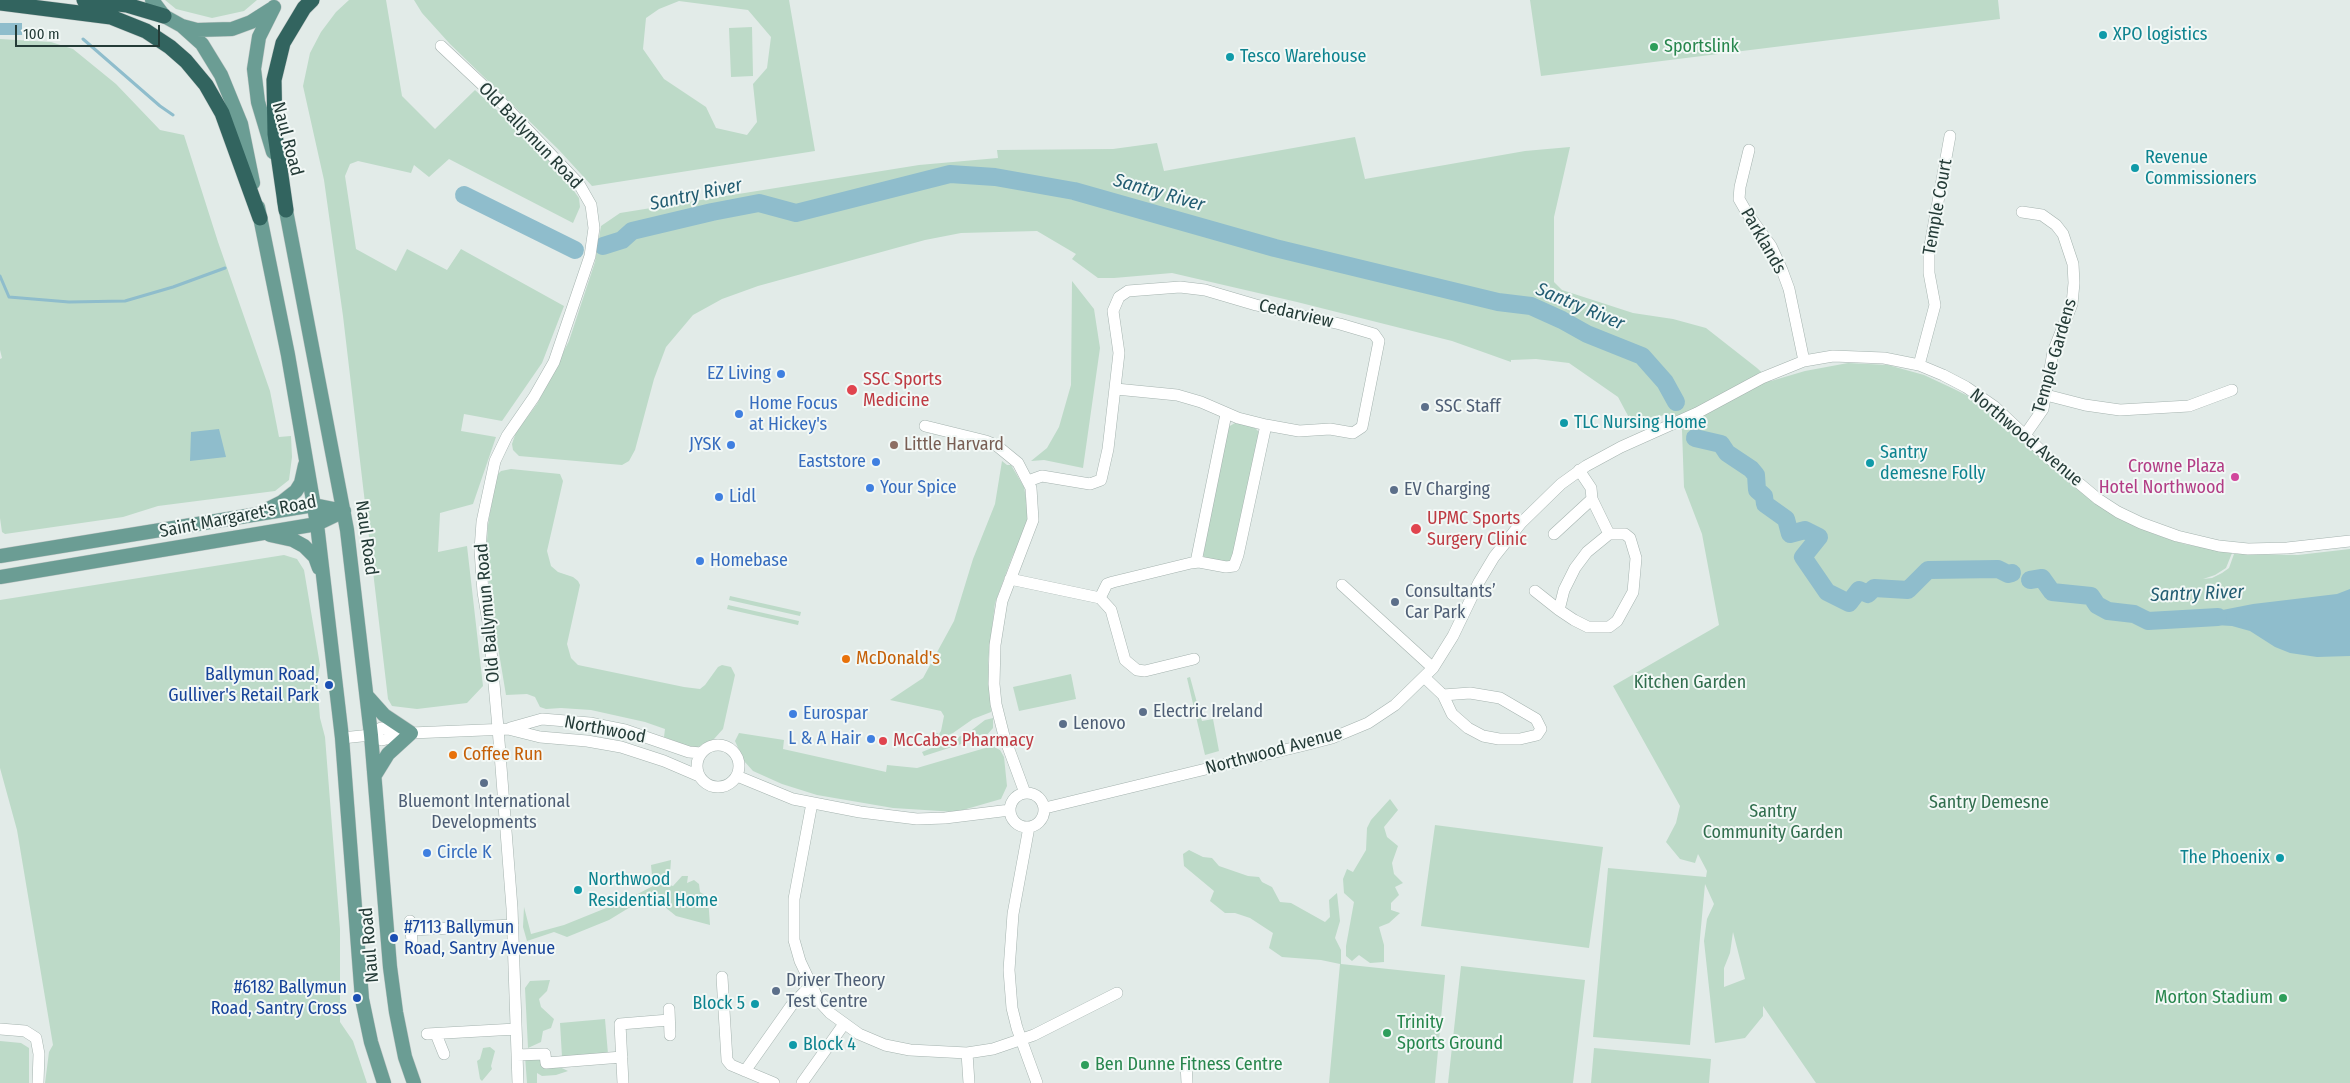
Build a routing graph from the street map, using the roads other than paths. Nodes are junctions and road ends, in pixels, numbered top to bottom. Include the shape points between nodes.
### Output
1 (84, 0) edge
2 (152, 0) edge
3 (312, 0) edge
4 (0, 3) edge
5 (277, 4) edge
6 (164, 16) junction
7 (182, 26) junction
8 (441, 46) dead end
9 (1950, 136) dead end
10 (1749, 150) dead end
11 (286, 210) junction
12 (2022, 212) dead end
13 (260, 218) junction
14 (1804, 361) junction
15 (1919, 365) junction
16 (1116, 389) junction
17 (2232, 390) dead end
18 (2046, 395) junction
19 (1226, 414) junction
20 (1266, 425) junction
21 (925, 426) dead end
22 (2025, 435) junction
23 (306, 453) junction
24 (1580, 470) junction
25 (1028, 481) junction
26 (1592, 499) junction
27 (314, 505) junction
28 (344, 511) junction
29 (256, 514) junction
30 (317, 524) junction
31 (263, 533) junction
32 (1554, 534) dead end
33 (1609, 534) junction
34 (2350, 541) edge
35 (0, 556) edge
36 (1196, 562) junction
37 (0, 577) edge
38 (1010, 579) junction
39 (323, 581) junction
40 (1342, 585) dead end
41 (1535, 591) dead end
42 (1100, 598) junction
43 (1560, 610) junction
44 (1194, 659) dead end
45 (1434, 668) junction
46 (1424, 678) junction
47 (1443, 695) junction
48 (366, 696) junction
49 (503, 728) junction
50 (411, 733) junction
51 (371, 735) junction
52 (342, 738) junction
53 (701, 753) junction
54 (375, 776) junction
55 (699, 776) junction
56 (737, 776) junction
57 (1025, 793) junction
58 (812, 803) junction
59 (1044, 808) junction
60 (1010, 810) junction
61 (1029, 827) junction
62 (513, 925) junction
63 (411, 931) dead end
64 (722, 977) dead end
65 (810, 986) junction
66 (1117, 993) dead end
67 (844, 1024) junction
68 (0, 1029) edge
69 (516, 1029) junction
70 (670, 1035) dead end
71 (1020, 1040) junction
72 (967, 1053) junction
73 (444, 1054) dead end
74 (517, 1055) junction
75 (622, 1057) junction
76 (1186, 1063) dead end
77 (745, 1071) junction
78 (38, 1083) edge
79 (384, 1083) edge
80 (414, 1083) edge
81 (518, 1083) edge
82 (624, 1083) edge
83 (774, 1083) edge
84 (802, 1083) edge
85 (969, 1083) edge
86 (1037, 1083) edge
87 (1187, 1083) edge

1 - 6 highway via 127,5
2 - 6 main road
3 - 11 highway via 283,43 274,80 275,134
4 - 13 highway via 111,17 146,31 170,47 206,85 222,113
5 - 7 main road via 251,22 232,28 197,30
5 - 11 main road, Naul Road via 260,37 254,69 258,102
6 - 7 main road
7 - 13 main road, Naul Road via 202,44 231,99 241,124
8 - 49 street, Old Ballymun Road via 505,106 578,184 591,205 593,241 590,256 554,362 507,436 495,461 486,497 480,550
9 - 15 street, Temple Court via 1929,251 1935,305
10 - 14 street, Parklands via 1740,199 1770,246 1790,289
11 - 28 main road, Naul Road
12 - 18 street, Temple Gardens via 2042,215 2056,225 2068,245 2073,264 2072,304 2054,352
13 - 23 main road, Naul Road
14 - 15 street, Northwood Avenue via 1832,356 1884,358
14 - 24 street, Northwood Avenue via 1762,378
15 - 22 street, Northwood Avenue via 1966,387
16 - 19 street, Cedarview via 1177,395
16 - 20 street, Cedarview via 1120,353 1113,311 1122,294 1136,289 1180,287 1205,290 1340,324 1377,337 1379,350 1360,430 1353,433 1330,429 1306,432
16 - 25 street, Cedarview via 1101,480 1090,484 1042,476
17 - 18 street via 2189,406 2120,410
18 - 22 street, Temple Gardens via 2043,409
19 - 20 street, Cedarview
19 - 36 street
20 - 36 street via 1236,564 1226,567
21 - 25 street via 996,445 1018,463
22 - 34 street, Northwood Avenue via 2075,481 2105,503 2141,523 2177,536 2248,549
23 - 27 main road, Naul Road
23 - 29 main road via 301,483 296,491 282,502
24 - 26 street via 1591,488
24 - 45 street, Northwood Avenue via 1544,498 1494,557
25 - 38 street via 1033,520
26 - 32 street
26 - 33 street
27 - 28 main road, Saint Margaret's Road
27 - 29 main road, Saint Margaret's Road
27 - 30 main road, Naul Road
28 - 30 main road, Saint Margaret's Road
28 - 48 main road, Naul Road
29 - 35 main road, Saint Margaret's Road
30 - 31 main road, Saint Margaret's Road
30 - 39 main road, Naul Road
31 - 37 main road, Saint Margaret's Road
31 - 39 main road via 304,546 315,557
33 - 43 street via 1587,552 1575,568 1564,590
33 - 43 street via 1625,534 1630,538 1636,558 1633,592 1622,614 1609,627 1599,628 1588,627
36 - 42 street via 1107,584
38 - 42 street
38 - 57 street via 1002,602 995,645 994,684 1004,736
39 - 52 main road, Naul Road
40 - 45 street
41 - 43 street
42 - 44 street via 1111,610 1122,655 1133,668 1145,671
45 - 46 street, Northwood Avenue
46 - 47 street
46 - 59 street, Northwood Avenue via 1388,711 1332,738
47 - 47 street via 1500,698 1536,719 1542,729 1537,735 1520,739 1483,736 1452,714
48 - 50 main road via 384,716
48 - 51 main road, Naul Road
49 - 50 street
49 - 53 street, Northwood via 542,719 576,722 625,730 689,752
49 - 55 street, Northwood via 540,737 621,747
49 - 62 street, Old Ballymun Road
50 - 51 street via 381,728
50 - 54 main road via 388,754
51 - 52 street
51 - 54 main road, Naul Road
52 - 79 main road, Naul Road via 362,999
53 - 55 street via 697,764
53 - 56 street via 712,746 725,746 739,762
54 - 80 main road, Naul Road via 394,997 405,1057
55 - 56 street via 714,787 728,785
56 - 58 street
57 - 59 street via 1040,798
57 - 60 street via 1014,799
58 - 60 street via 917,818 964,817
58 - 65 street via 792,921 794,940
59 - 61 street via 1040,821
60 - 61 street via 1016,823
61 - 71 street via 1009,951 1012,1008
62 - 63 street
62 - 69 street, Old Ballymun Road
64 - 77 street via 728,1060 731,1065
65 - 67 street via 819,1001
65 - 77 street via 791,1006
66 - 71 street
67 - 72 street via 885,1045 910,1050
67 - 84 street
68 - 78 street via 25,1030 36,1038
69 - 73 street via 431,1034
69 - 74 street, Old Ballymun Road
70 - 75 street via 669,1015 620,1024
71 - 72 street
71 - 86 street
72 - 85 street
74 - 75 street via 545,1054 546,1063
74 - 81 street, Old Ballymun Road
75 - 82 street
76 - 87 street
77 - 83 street

